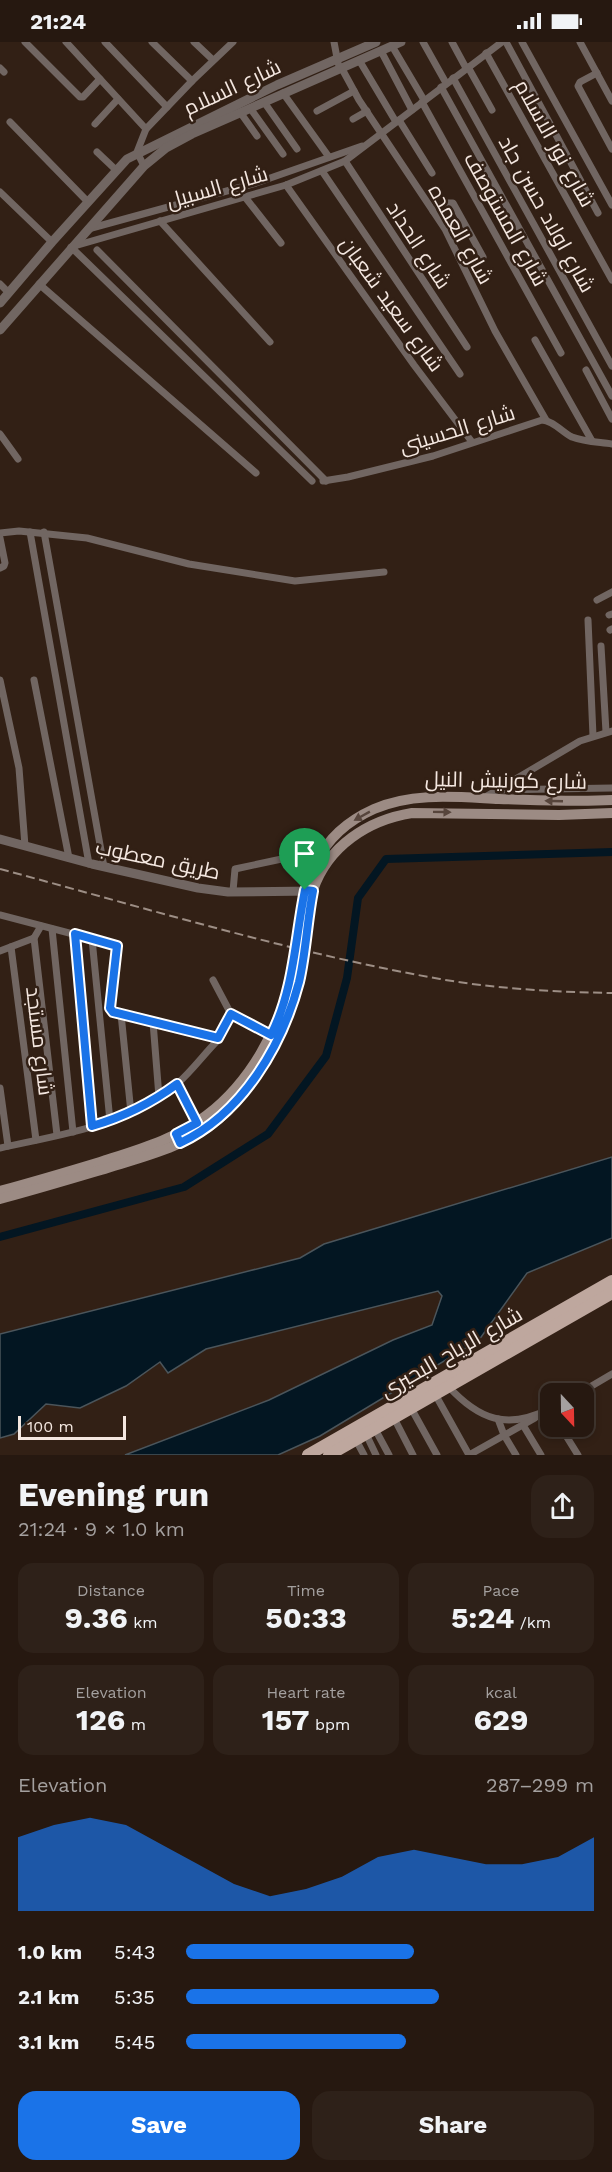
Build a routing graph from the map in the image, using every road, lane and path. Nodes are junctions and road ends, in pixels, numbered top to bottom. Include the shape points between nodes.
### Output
1 (25, 42) edge
2 (66, 42) edge
3 (105, 42) edge
4 (152, 42) edge
5 (194, 42) edge
6 (232, 42) edge
7 (334, 42) edge
8 (423, 42) edge
9 (452, 42) edge
10 (504, 42) edge
11 (522, 42) edge
12 (580, 42) edge
13 (376, 44) edge
14 (397, 44) edge
15 (486, 53) junction
16 (213, 60) junction
17 (359, 60) junction
18 (339, 65) junction
19 (467, 67) junction
20 (597, 73) junction
21 (100, 79) junction
22 (192, 81) junction
23 (447, 83) junction
24 (354, 91) junction
25 (283, 93) junction
26 (118, 99) junction
27 (612, 100) edge
28 (423, 101) junction
29 (264, 102) junction
30 (167, 106) junction
31 (250, 108) junction
32 (412, 110) junction
33 (492, 110) dead end
34 (317, 111) dead end
35 (367, 111) junction
36 (240, 112) junction
37 (353, 119) dead end
38 (397, 121) junction
39 (10, 122) dead end
40 (95, 124) dead end
41 (146, 129) junction
42 (382, 133) junction
43 (257, 136) dead end
44 (367, 144) junction
45 (297, 149) dead end
46 (612, 149) edge
47 (97, 152) dead end
48 (137, 152) junction
49 (283, 154) dead end
50 (329, 157) junction
51 (345, 161) junction
52 (144, 166) junction
53 (116, 170) junction
54 (322, 171) junction
55 (432, 173) dead end
56 (286, 185) junction
57 (0, 192) edge
58 (245, 196) junction
59 (87, 201) junction
60 (612, 205) edge
61 (433, 212) junction
62 (597, 213) dead end
63 (160, 221) junction
64 (87, 229) junction
65 (51, 242) junction
66 (281, 243) dead end
67 (70, 247) junction
68 (97, 250) dead end
69 (483, 256) dead end
70 (612, 280) edge
71 (0, 284) edge
72 (39, 284) junction
73 (9, 293) junction
74 (0, 303) edge
75 (0, 330) edge
76 (536, 340) dead end
77 (270, 342) dead end
78 (466, 347) dead end
79 (561, 352) dead end
80 (612, 366) edge
81 (586, 370) dead end
82 (460, 374) dead end
83 (612, 396) edge
84 (612, 419) edge
85 (546, 420) junction
86 (0, 434) edge
87 (592, 441) junction
88 (472, 442) junction
89 (612, 444) edge
90 (18, 459) dead end
91 (256, 473) dead end
92 (326, 481) junction
93 (30, 532) junction
94 (44, 532) junction
95 (0, 533) edge
96 (0, 538) edge
97 (0, 568) edge
98 (384, 572) dead end
99 (612, 592) edge
100 (597, 600) dead end
101 (588, 620) dead end
102 (601, 646) dead end
103 (0, 680) edge
104 (34, 680) dead end
105 (609, 732) edge
106 (593, 736) junction
107 (612, 788) edge
108 (500, 790) junction
109 (483, 798) junction
110 (612, 800) edge
111 (612, 813) edge
112 (0, 839) edge
113 (25, 846) junction
114 (324, 850) junction
115 (69, 858) junction
116 (89, 864) junction
117 (104, 867) junction
118 (309, 890) junction
119 (233, 891) junction
120 (0, 915) edge
121 (41, 926) junction
122 (52, 929) junction
123 (75, 934) junction
124 (34, 938) junction
125 (92, 939) junction
126 (11, 947) junction
127 (0, 951) edge
128 (295, 979) junction
129 (213, 980) dead end
130 (121, 1014) junction
131 (231, 1014) junction
132 (153, 1022) junction
133 (271, 1035) junction
134 (218, 1038) junction
135 (177, 1084) junction
136 (0, 1088) edge
137 (159, 1097) junction
138 (131, 1113) junction
139 (110, 1121) junction
140 (197, 1123) junction
141 (92, 1126) junction
142 (73, 1132) junction
143 (57, 1136) junction
144 (178, 1139) junction
145 (36, 1140) junction
146 (4, 1147) edge
147 (0, 1191) edge
148 (0, 1199) edge
149 (612, 1281) edge
150 (612, 1293) edge
151 (612, 1374) edge
152 (594, 1385) edge
153 (448, 1386) junction
154 (435, 1394) junction
155 (411, 1408) junction
156 (540, 1413) edge
157 (540, 1416) edge
158 (394, 1418) junction
159 (498, 1419) junction
160 (523, 1425) junction
161 (366, 1434) junction
162 (504, 1435) junction
163 (567, 1437) edge
164 (334, 1454) edge
165 (308, 1455) edge
166 (364, 1455) edge
167 (376, 1455) edge
168 (389, 1455) edge
169 (413, 1455) edge
170 (436, 1455) edge
171 (469, 1455) edge
172 (516, 1455) edge
173 (541, 1455) edge
174 (578, 1455) edge

1 - 21 street via 80,97
2 - 21 street
3 - 30 street
4 - 22 street
5 - 16 street
6 - 16 street
7 - 18 street, شارع العمده
8 - 23 street
9 - 19 street
10 - 15 street, شارع السبيل
10 - 62 street, شارع السبيل
11 - 60 street
12 - 20 street
13 - 14 street
13 - 17 street
13 - 18 street, شارع السلام
13 - 32 street
14 - 28 street, شارع المستوصف
15 - 19 street, شارع السبيل
15 - 70 street, شارع نور الاسلام
16 - 22 street
17 - 18 street
17 - 38 street
18 - 24 street, شارع العمده
18 - 25 street
18 - 48 street, شارع السلام
19 - 23 street, شارع السبيل
19 - 33 street
20 - 27 street
20 - 46 street via 578,86
21 - 26 street
22 - 30 street
23 - 28 street, شارع السبيل
23 - 80 street, شارع اولاد حسن جاد
23 - 83 street
24 - 34 street
24 - 35 street, شارع العمده
25 - 29 street
25 - 50 street
26 - 40 street
26 - 41 street
28 - 32 street, شارع السبيل
28 - 79 street, شارع المستوصف
29 - 31 street
29 - 45 street
30 - 41 street
31 - 36 street
31 - 49 street
32 - 38 street, شارع السبيل
35 - 37 street
35 - 42 street, شارع العمده
36 - 43 street
36 - 52 street via 179,140
38 - 42 street, شارع السبيل
38 - 55 street
39 - 59 street
41 - 48 street
42 - 44 street, شارع السبيل
42 - 61 street, شارع العمده
44 - 50 street, شارع السبيل
44 - 51 street, شارع السبيل
47 - 53 street
48 - 52 street
48 - 53 street, شارع السلام
50 - 64 street, شارع السبيل via 205,199
51 - 54 street, شارع السبيل
51 - 78 street, شارع الحداد
52 - 64 street
53 - 59 street, شارع السلام
54 - 56 street, شارع السبيل
54 - 82 street
56 - 58 street, شارع السبيل
56 - 88 street, شارع سعيد شعبان
57 - 65 street
58 - 63 street, شارع السبيل
58 - 66 street
59 - 65 street, شارع السلام
61 - 69 street via 453,203
61 - 85 street, شارع العمده
63 - 67 street, شارع السبيل
63 - 77 street
64 - 67 street
65 - 73 street, شارع السلام
67 - 72 street
67 - 92 street, شارع الحسينى via 310,482
68 - 92 street
71 - 73 street
72 - 75 street
72 - 91 street
73 - 74 street, شارع السلام
76 - 87 street
81 - 84 street
85 - 87 street, شارع الحسينى via 570,435
85 - 88 street, شارع الحسينى
86 - 90 street
87 - 89 street, شارع الحسينى
88 - 92 street, شارع الحسينى via 434,456
93 - 94 street
93 - 95 street
93 - 116 street
94 - 98 street via 87,538 189,564 295,581
94 - 117 street
96 - 97 street via 4,566
99 - 100 street
101 - 106 street
102 - 105 street
103 - 113 street via 22,784
104 - 115 street
105 - 106 street
106 - 108 street
107 - 108 street
108 - 109 street
110 -> 109 main road, شارع كورنيش النيل
109 -> 114 main road, شارع كورنيش النيل via 428,797 391,803 358,817
118 -> 111 main road, شارع كورنيش النيل via 339,848 365,828 396,816 429,812
112 - 113 street, طريق معطوب
113 - 115 street, طريق معطوب
114 - 118 main road, شارع كورنيش النيل via 310,876
114 - 119 street via 236,869
115 - 116 street, طريق معطوب
116 - 117 street, طريق معطوب
117 - 119 street, طريق معطوب via 198,888
118 - 119 street, طريق معطوب
118 - 128 main road, شارع كورنيش النيل
120 - 121 street
121 - 122 street
121 - 124 street
122 - 123 street
122 - 142 street
123 - 125 street
123 - 141 street
124 - 126 street
124 - 143 street
125 - 130 street via 118,948 110,1008
125 - 139 street
126 - 127 street
126 - 145 street, شارع مستجد
128 - 133 main road, شارع كورنيش النيل
128 - 144 main road, شارع كورنيش النيل via 293,1001 279,1036 249,1085 221,1117 201,1132
129 - 131 street
130 - 132 street
130 - 138 street
131 - 133 street
131 - 134 street
132 - 134 street
132 - 137 street
133 - 140 main road, شارع كورنيش النيل via 243,1079
134 - 135 street
135 - 137 street
135 - 140 street
136 - 146 street
137 - 138 street
138 - 139 street
139 - 141 street
140 - 144 main road, شارع كورنيش النيل
141 - 142 street
142 - 143 street
143 - 145 street
144 - 147 main road, شارع كورنيش النيل
144 - 148 main road, شارع كورنيش النيل via 120,1164
145 - 146 street
149 - 165 main road, شارع الرياح البحيرى
150 - 153 main road, شارع الرياح البحيرى
151 - 152 street
153 - 154 main road, شارع الرياح البحيرى
153 - 159 street via 470,1407
154 - 155 main road, شارع الرياح البحيرى
154 - 171 street
155 - 158 main road, شارع الرياح البحيرى
155 - 170 street
156 - 159 street via 524,1419
157 - 160 street
158 - 161 main road, شارع الرياح البحيرى
158 - 169 street
159 - 162 street
160 - 162 street
160 - 173 street
161 - 164 main road, شارع الرياح البحيرى
161 - 166 street
161 - 167 street
161 - 168 street
162 - 171 street
162 - 172 street
163 - 174 street

